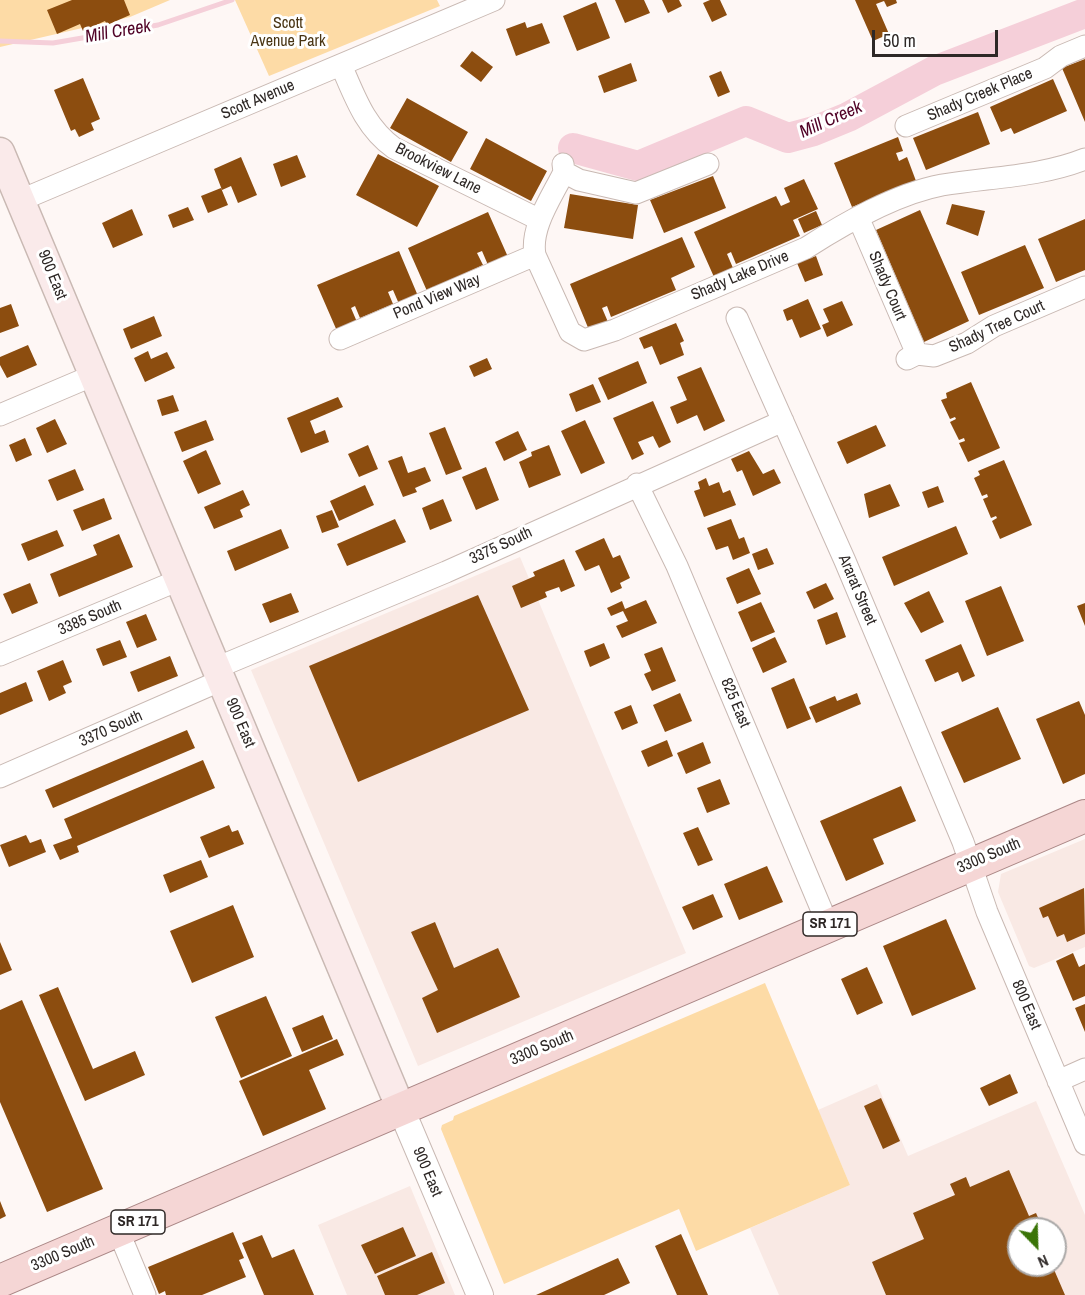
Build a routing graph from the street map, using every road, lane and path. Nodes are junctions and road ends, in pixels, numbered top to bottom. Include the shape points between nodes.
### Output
1 (494, 0) edge
2 (1085, 46) edge
3 (341, 65) junction
4 (906, 126) dead end
5 (0, 152) edge
6 (1085, 159) edge
7 (708, 164) dead end
8 (21, 200) junction
9 (858, 217) junction
10 (540, 220) junction
11 (535, 255) junction
12 (1085, 287) edge
13 (737, 318) dead end
14 (340, 339) dead end
15 (912, 357) joint
16 (94, 375) junction
17 (0, 415) edge
18 (783, 421) junction
19 (637, 484) junction
20 (179, 580) junction
21 (0, 655) edge
22 (219, 674) junction
23 (0, 777) edge
24 (1085, 816) edge
25 (969, 865) junction
26 (828, 925) junction
27 (1085, 1069) edge
28 (1058, 1081) junction
29 (401, 1109) junction
30 (1085, 1144) edge
31 (118, 1230) junction
32 (0, 1281) edge
33 (145, 1295) edge
34 (480, 1295) edge

1 - 3 street, Scott Avenue
2 - 4 street, Shady Creek Place via 1060,56 1045,68
3 - 8 street, Scott Avenue
3 - 10 street, Brookview Lane via 367,122 382,140
5 - 8 main road, 900 East
6 - 9 street, Shady Lake Drive via 1036,173 939,186
7 - 10 street via 636,193 579,180 564,168
8 - 16 main road, 900 East
9 - 11 street, Shady Lake Drive via 806,248 591,340 570,332
9 - 15 street, Shady Court
10 - 11 street via 533,246
11 - 14 street, Pond View Way
12 - 15 street, Shady Tree Court via 994,326 967,343 934,356
13 - 18 street, Ararat Street
16 - 17 street
16 - 20 main road, 900 East
18 - 19 street, 3375 South
18 - 25 street, Ararat Street via 963,842
19 - 22 street, 3375 South
19 - 26 street, 825 East via 677,566
20 - 21 street, 3385 South
20 - 22 main road, 900 East
22 - 23 street, 3370 South
22 - 29 main road, 900 East
24 - 25 main road, 3300 South / SR 171
25 - 26 main road, 3300 South / SR 171
25 - 28 street, 800 East
26 - 29 main road, 3300 South / SR 171
27 - 28 street
28 - 30 street, 800 East
29 - 31 main road, 3300 South / SR 171
29 - 34 street, 900 East
31 - 32 main road, 3300 South / SR 171
31 - 33 street

